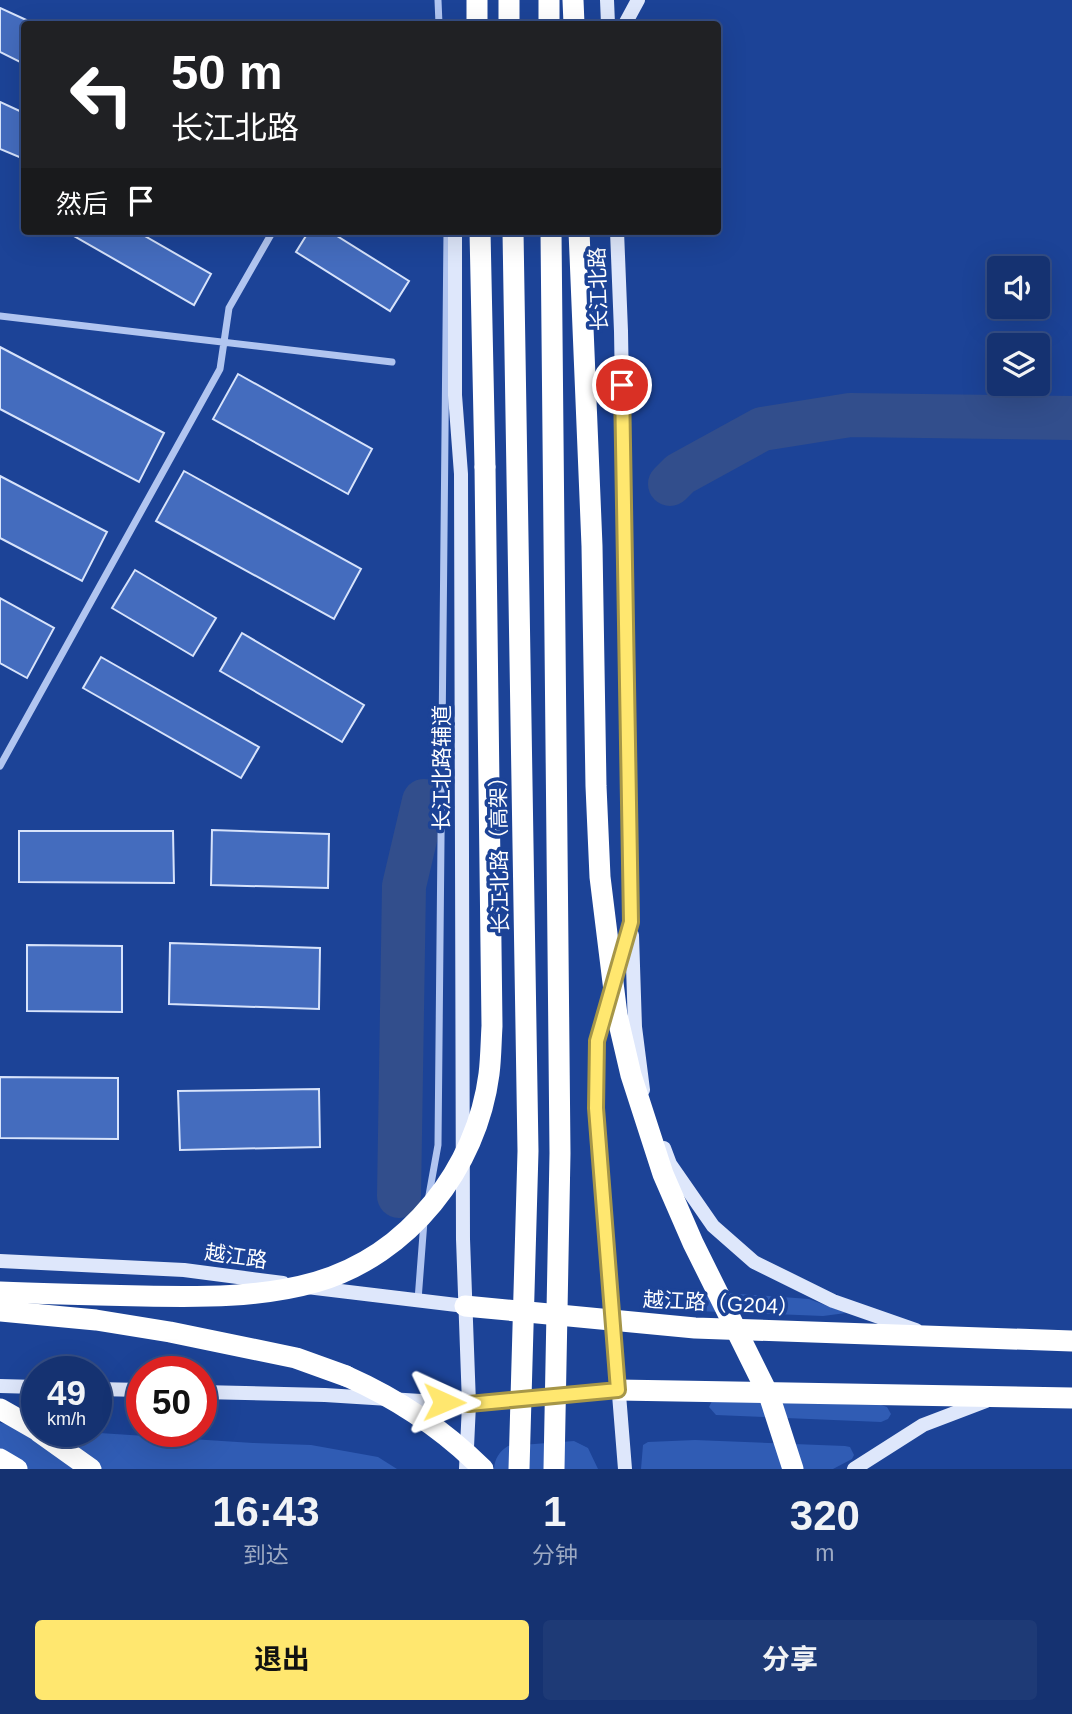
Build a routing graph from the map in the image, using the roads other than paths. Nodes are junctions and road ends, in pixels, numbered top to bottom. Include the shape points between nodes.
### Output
1 (438, 0) edge
2 (477, 0) edge
3 (509, 0) edge
4 (549, 0) edge
5 (573, 0) edge
6 (607, 0) edge
7 (638, 0) edge
8 (439, 21) edge
9 (477, 21) edge
10 (509, 21) edge
11 (549, 21) edge
12 (574, 21) edge
13 (608, 21) edge
14 (627, 21) edge
15 (271, 235) edge
16 (447, 235) edge
17 (455, 235) edge
18 (480, 235) edge
19 (513, 235) edge
20 (551, 235) edge
21 (579, 235) edge
22 (617, 235) edge
23 (0, 316) edge
24 (225, 341) junction
25 (392, 362) dead end
26 (0, 766) edge
27 (631, 922) junction
28 (0, 1261) edge
29 (0, 1292) edge
30 (418, 1302) junction
31 (465, 1306) junction
32 (0, 1311) edge
33 (614, 1321) junction
34 (930, 1336) junction
35 (1072, 1341) edge
36 (0, 1386) edge
37 (21, 1387) edge
38 (618, 1390) junction
39 (217, 1392) edge
40 (998, 1396) junction
41 (1072, 1398) edge
42 (468, 1404) junction
43 (0, 1409) edge
44 (21, 1421) edge
45 (60, 1447) edge
46 (0, 1459) edge
47 (17, 1469) edge
48 (91, 1469) edge
49 (466, 1469) edge
50 (483, 1469) edge
51 (519, 1469) edge
52 (554, 1469) edge
53 (625, 1469) edge
54 (793, 1469) edge
55 (854, 1469) edge

1 - 8 street
2 - 9 highway
3 - 10 highway
4 - 11 highway
5 - 12 highway
6 - 13 main road
7 - 14 main road
15 - 24 street via 229,308
16 - 30 street, bridge via 438,1146 422,1235
17 - 31 main road, 长江北路辅道 via 455,395 461,488
18 - 29 highway, bridge via 492,1026 489,1075 462,1162 433,1204 399,1239 360,1264 317,1282 220,1297
19 - 51 highway, 长江北路（高架）, bridge via 528,1151
20 - 52 highway, bridge via 560,1139
21 - 54 highway, bridge via 600,877 617,1015 663,1174 770,1398
22 - 27 main road, 长江北路
23 - 24 street
24 - 25 street
24 - 26 street via 220,369
27 - 33 main road, 长江北路 via 597,1041 596,1108
27 - 34 main road via 635,1027 644,1090 670,1164 713,1226 754,1262 833,1301
28 - 30 main road, 越江路 via 184,1270
30 - 31 main road, 越江路
31 - 33 highway, 越江路（G204）
31 - 42 main road
32 - 50 highway, bridge via 133,1326 296,1358 398,1402
33 - 34 highway, 越江路（G204）
33 - 38 main road, 长江北路
34 - 35 highway, 越江路（G204）
36 - 37 main road
38 - 40 highway
38 - 42 main road
38 - 53 main road, 长江北路
39 - 42 main road, bridge
40 - 41 highway
40 - 55 main road via 923,1425
42 - 49 main road
43 - 44 highway
45 - 48 highway
46 - 47 highway

